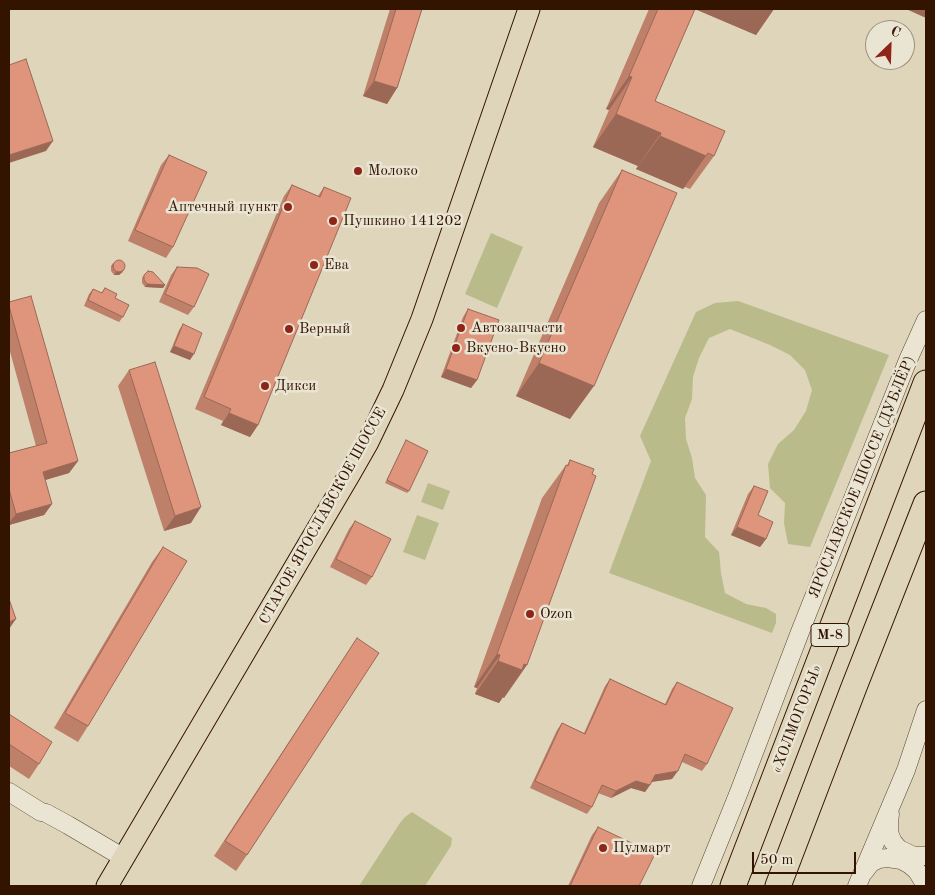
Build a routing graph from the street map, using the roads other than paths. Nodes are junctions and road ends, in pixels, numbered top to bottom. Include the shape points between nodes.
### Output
1 (529, 9) edge
2 (926, 320) edge
3 (926, 383) edge
4 (926, 504) edge
5 (926, 710) edge
6 (9, 792) edge
7 (891, 806) junction
8 (926, 856) edge
9 (124, 858) junction
10 (925, 878) edge
11 (860, 880) edge
12 (107, 886) edge
13 (701, 886) edge
14 (733, 886) edge
15 (778, 886) edge

1 - 9 main road, СТАРОЕ ЯРОСЛАВСКОЕ ШОССЕ via 422,319 393,390 351,472
2 - 13 street, ЯРОСЛАВСКОЕ ШОССЕ (ДУБЛЁР)
3 - 14 highway, «ХОЛМОГОРЫ» / М-8
4 - 15 highway, М-8
5 - 7 street
6 - 9 street
7 - 8 street via 889,833 893,842 906,853
7 - 11 street
9 - 12 main road, СТАРОЕ ЯРОСЛАВСКОЕ ШОССЕ
10 - 11 street via 910,864 888,858 871,863

